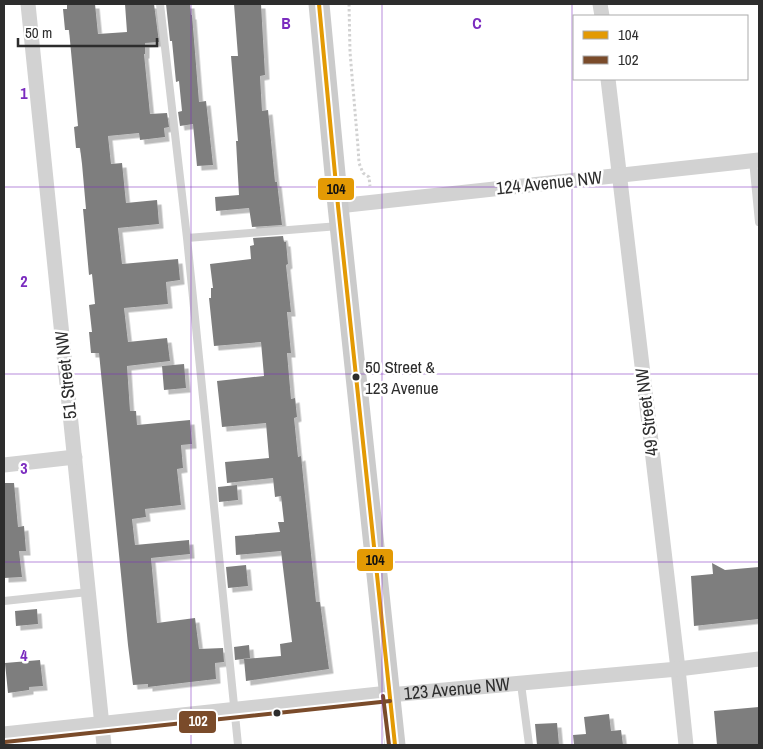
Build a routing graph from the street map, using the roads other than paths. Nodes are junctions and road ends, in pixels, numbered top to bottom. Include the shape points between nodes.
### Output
1 (28, 4) edge
2 (160, 4) edge
3 (319, 4) edge
4 (608, 80) edge
5 (756, 160) edge
6 (619, 176) junction
7 (339, 216) junction
8 (759, 222) edge
9 (187, 238) junction
10 (74, 457) junction
11 (4, 464) edge
12 (88, 592) junction
13 (4, 601) edge
14 (759, 659) edge
15 (678, 669) junction
16 (521, 684) junction
17 (389, 695) junction
18 (235, 712) junction
19 (102, 725) junction
20 (4, 736) edge
21 (104, 745) edge
22 (238, 745) edge
23 (395, 745) edge
24 (529, 745) edge
25 (686, 745) edge

1 - 10 street, 51 Street NW
2 - 9 lane
3 - 7 main road
4 - 6 street, 49 Street NW
5 - 6 street, 124 Avenue NW
5 - 8 lane
6 - 7 street, 124 Avenue NW via 372,201
6 - 15 street, 49 Street NW
7 - 9 lane
7 - 17 main road
9 - 18 lane
10 - 11 street
10 - 12 street, 51 Street NW
12 - 13 lane
12 - 19 street, 51 Street NW
14 - 15 street, 123 Avenue NW
15 - 16 street, 123 Avenue NW
15 - 25 street, 49 Street NW
16 - 17 street, 123 Avenue NW
16 - 24 lane
17 - 18 street, 123 Avenue NW
17 - 23 main road
18 - 19 street, 123 Avenue NW
18 - 22 lane
19 - 20 street, 123 Avenue NW
19 - 21 street, 51 Street NW

